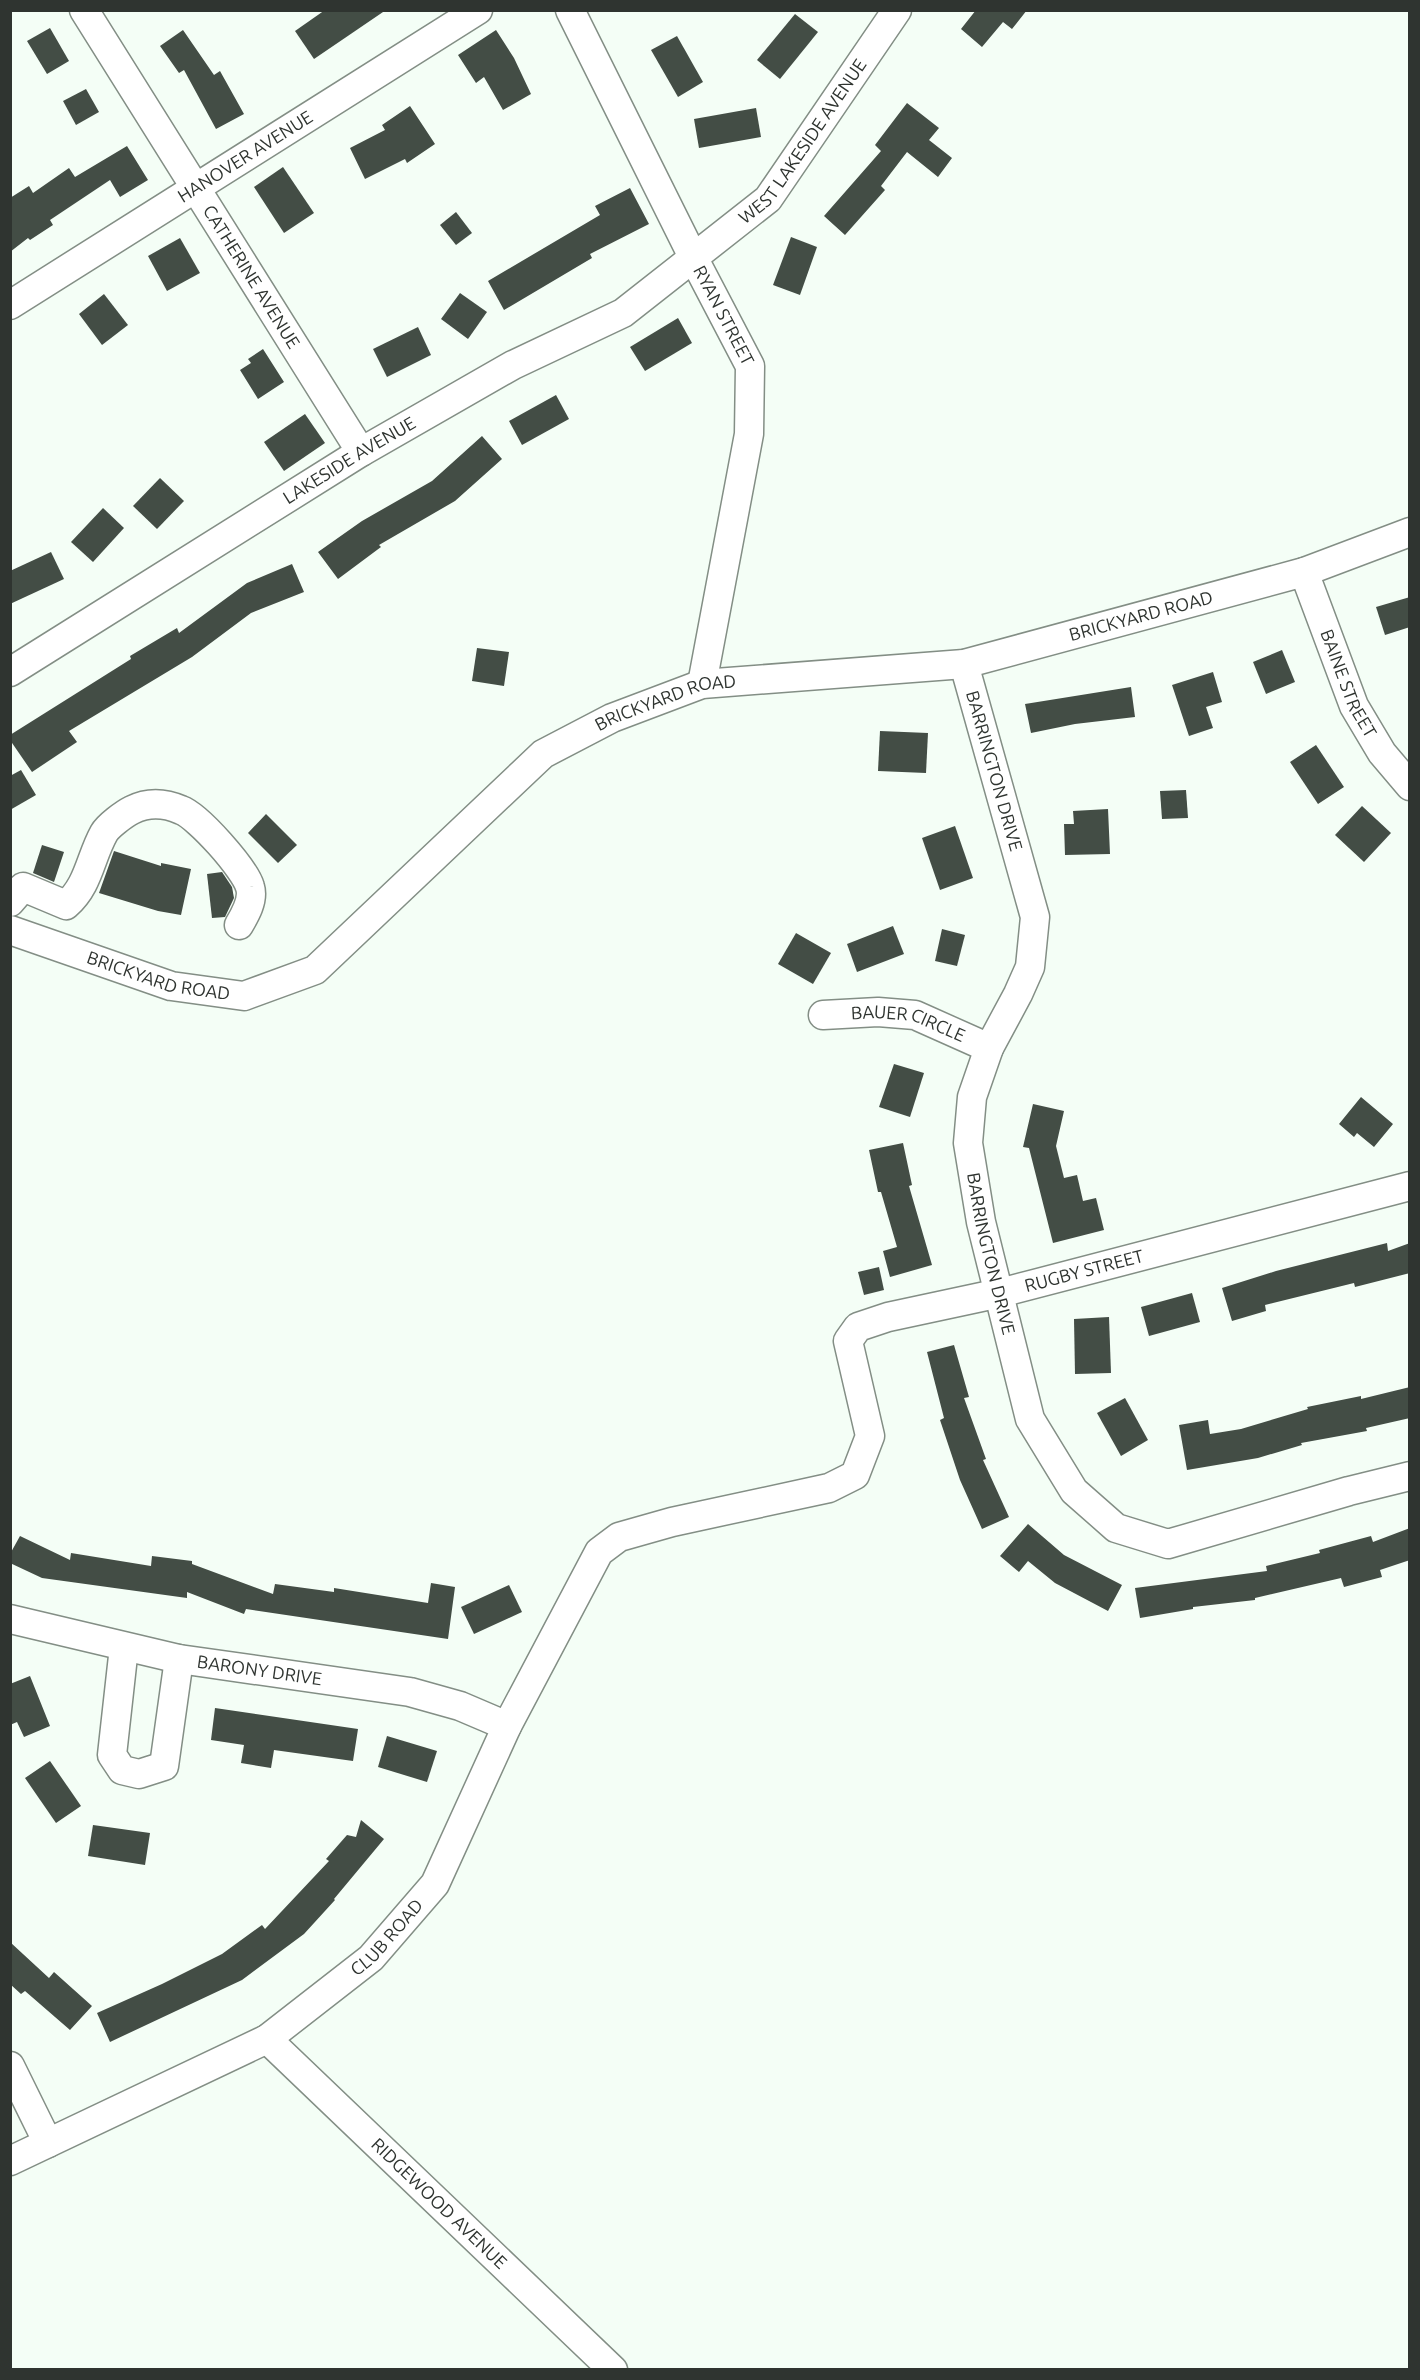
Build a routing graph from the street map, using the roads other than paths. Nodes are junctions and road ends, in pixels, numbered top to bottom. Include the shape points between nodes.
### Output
1 (84, 10) edge
2 (478, 10) edge
3 (570, 10) edge
4 (897, 10) edge
5 (197, 189) junction
6 (693, 257) junction
7 (10, 305) edge
8 (361, 452) junction
9 (1410, 532) edge
10 (1304, 572) junction
11 (964, 664) junction
12 (10, 672) edge
13 (702, 684) junction
14 (1410, 786) edge
15 (10, 902) edge
16 (239, 925) dead end
17 (10, 930) edge
18 (823, 1015) dead end
19 (988, 1048) junction
20 (1410, 1186) edge
21 (1000, 1293) junction
22 (1410, 1476) edge
23 (599, 1552) joint
24 (10, 1619) edge
25 (124, 1647) junction
26 (179, 1659) junction
27 (507, 1726) junction
28 (267, 2039) junction
29 (10, 2066) edge
30 (48, 2143) junction
31 (10, 2161) edge
32 (613, 2370) edge

1 - 5 street, CATHERINE AVENUE
2 - 5 street, HANOVER AVENUE
3 - 6 street, RYAN STREET
4 - 6 street, WEST LAKESIDE AVENUE via 768,199
5 - 7 street, HANOVER AVENUE
5 - 8 street, CATHERINE AVENUE
6 - 8 street, LAKESIDE AVENUE via 623,313 513,365
6 - 13 street, RYAN STREET via 750,366 749,434
8 - 12 street, LAKESIDE AVENUE
9 - 10 street, BRICKYARD ROAD
10 - 11 street, BRICKYARD ROAD
10 - 14 street, BAINE STREET via 1354,705 1382,753
11 - 13 street, BRICKYARD ROAD
11 - 19 street, BARRINGTON DRIVE via 1035,917 1030,967
13 - 17 street, BRICKYARD ROAD via 612,718 543,754 315,970 244,996 171,986
15 - 16 street via 23,887 66,905 78,895 105,831 132,810 157,803 183,810 236,863 250,888 248,910
18 - 19 street, BAUER CIRCLE via 915,1015
19 - 21 street, BARRINGTON DRIVE via 972,1097 968,1143 981,1222
20 - 21 street, RUGBY STREET
21 - 22 street, BARRINGTON DRIVE via 1030,1419 1074,1491 1116,1528 1168,1544
21 - 23 street, RUGBY STREET via 858,1327 848,1341 870,1437 855,1474 829,1488 619,1537
23 - 27 street, CLUB ROAD
24 - 25 street, BARONY DRIVE
25 - 26 street, BARONY DRIVE
25 - 26 street via 112,1755 122,1770 139,1774 164,1766
26 - 27 street, BARONY DRIVE via 410,1692 460,1706
27 - 28 street, CLUB ROAD via 435,1884 371,1958
28 - 30 street, CLUB ROAD
28 - 32 street, RIDGEWOOD AVENUE
29 - 30 street
30 - 31 street, CLUB ROAD

